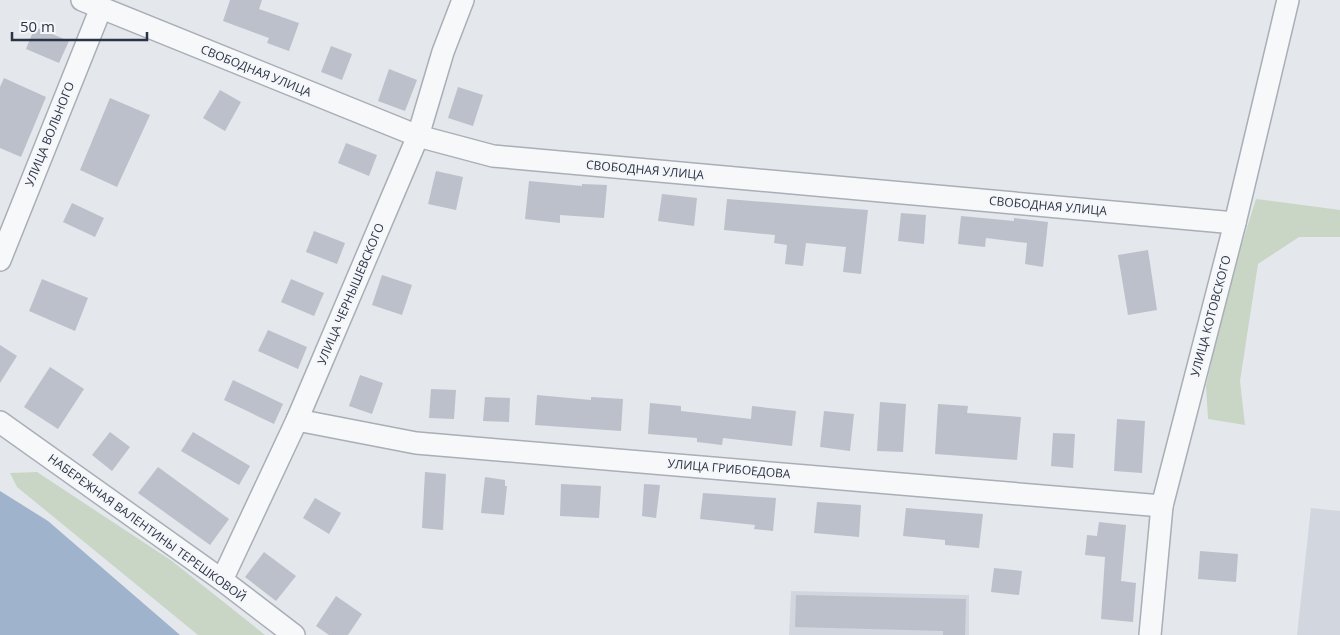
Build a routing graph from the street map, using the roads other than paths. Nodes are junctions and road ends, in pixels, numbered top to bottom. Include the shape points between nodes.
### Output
1 (463, 0) edge
2 (1288, 0) edge
3 (91, 4) edge
4 (418, 136) junction
5 (1235, 223) junction
6 (0, 260) edge
7 (297, 420) junction
8 (0, 422) edge
9 (1162, 506) junction
10 (222, 580) junction
11 (294, 635) edge
12 (1150, 635) edge

1 - 4 street, УЛИЦА ЧЕРНЫШЕВСКОГО via 443,52
2 - 5 street, УЛИЦА КОТОВСКОГО
3 - 4 street, СВОБОДНАЯ УЛИЦА
3 - 6 street, УЛИЦА ВОЛЬНОГО
4 - 5 street, СВОБОДНАЯ УЛИЦА via 493,156
4 - 7 street, УЛИЦА ЧЕРНЫШЕВСКОГО
5 - 9 street, УЛИЦА КОТОВСКОГО
7 - 9 street, УЛИЦА ГРИБОЕДОВА via 416,443
7 - 10 street, УЛИЦА ЧЕРНЫШЕВСКОГО
8 - 10 street, НАБЕРЕЖНАЯ ВАЛЕНТИНЫ ТЕРЕШКОВОЙ
9 - 12 street, УЛИЦА КОТОВСКОГО
10 - 11 street, НАБЕРЕЖНАЯ ВАЛЕНТИНЫ ТЕРЕШКОВОЙ

